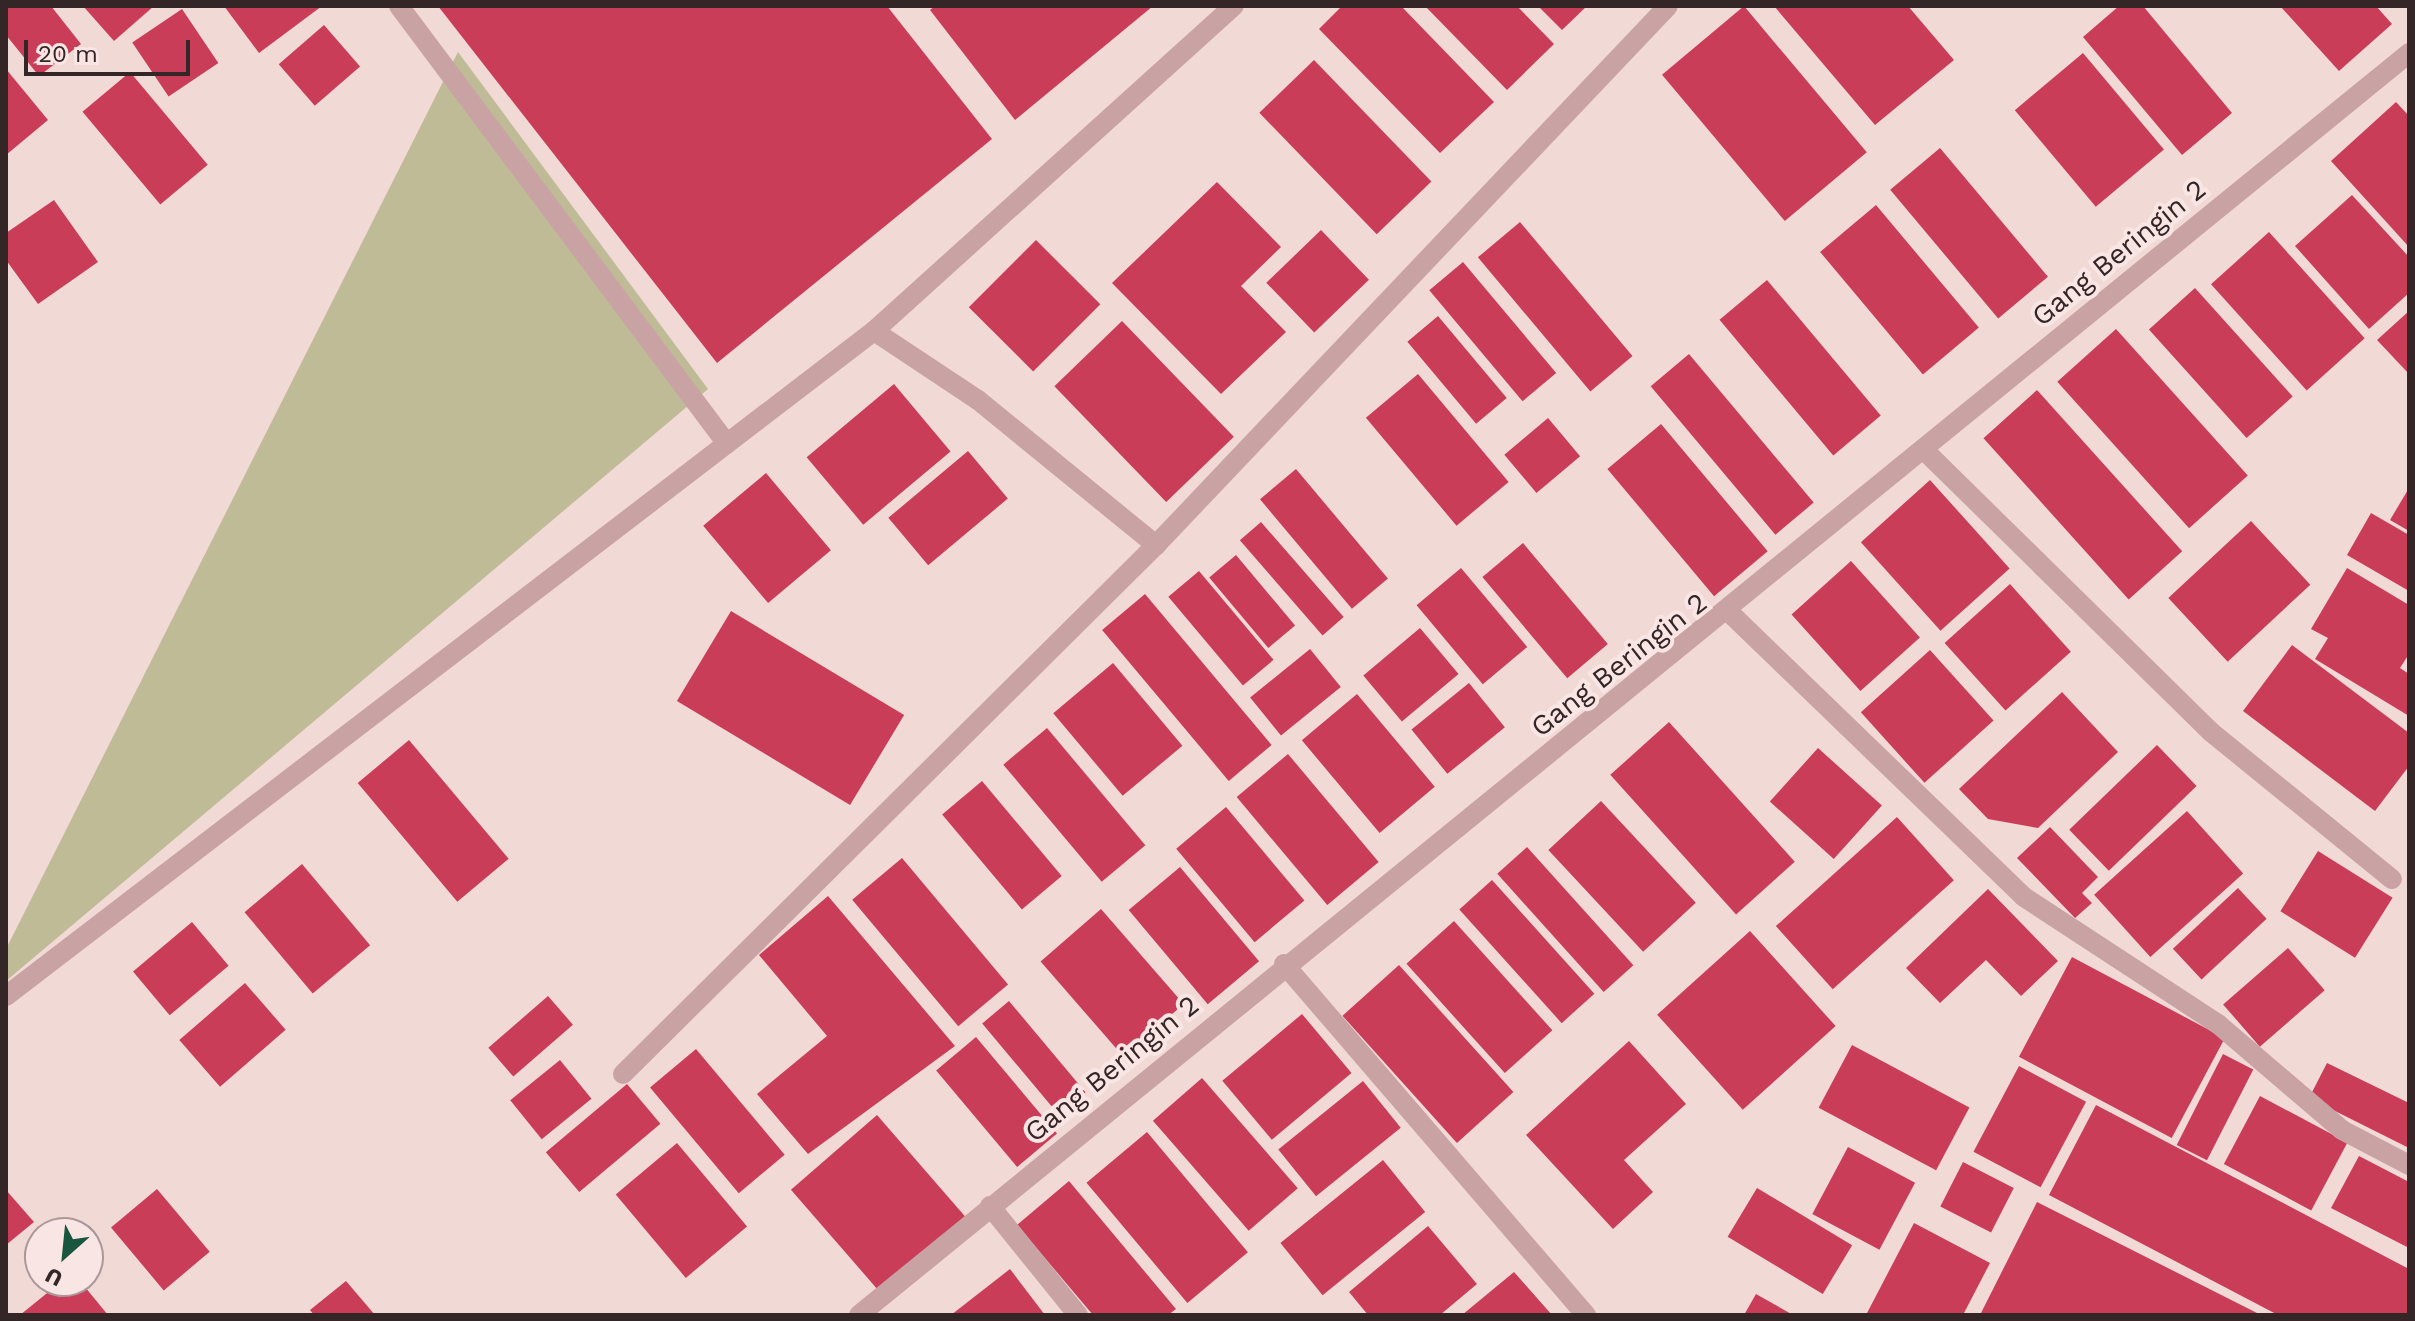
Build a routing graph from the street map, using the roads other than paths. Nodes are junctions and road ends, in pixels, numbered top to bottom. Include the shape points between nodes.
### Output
1 (399, 6) edge
2 (1234, 6) edge
3 (1668, 6) edge
4 (2409, 53) edge
5 (874, 331) junction
6 (727, 444) junction
7 (1923, 449) junction
8 (1156, 545) junction
9 (1730, 613) junction
10 (2392, 879) dead end
11 (1284, 964) junction
12 (6, 996) edge
13 (623, 1074) dead end
14 (2409, 1165) edge
15 (990, 1206) junction
16 (859, 1315) edge
17 (1078, 1315) edge
18 (1586, 1315) edge

1 - 6 street
2 - 5 street
3 - 8 street
4 - 7 street, Gang Beringin 2
5 - 6 street
5 - 8 street via 978,400
6 - 12 street
7 - 9 street, Gang Beringin 2
7 - 10 street via 2211,732
8 - 13 street
9 - 11 street, Gang Beringin 2
9 - 14 street via 2024,897 2218,1024 2342,1130
11 - 15 street, Gang Beringin 2
11 - 18 street
15 - 16 street, Gang Beringin 2
15 - 17 street

